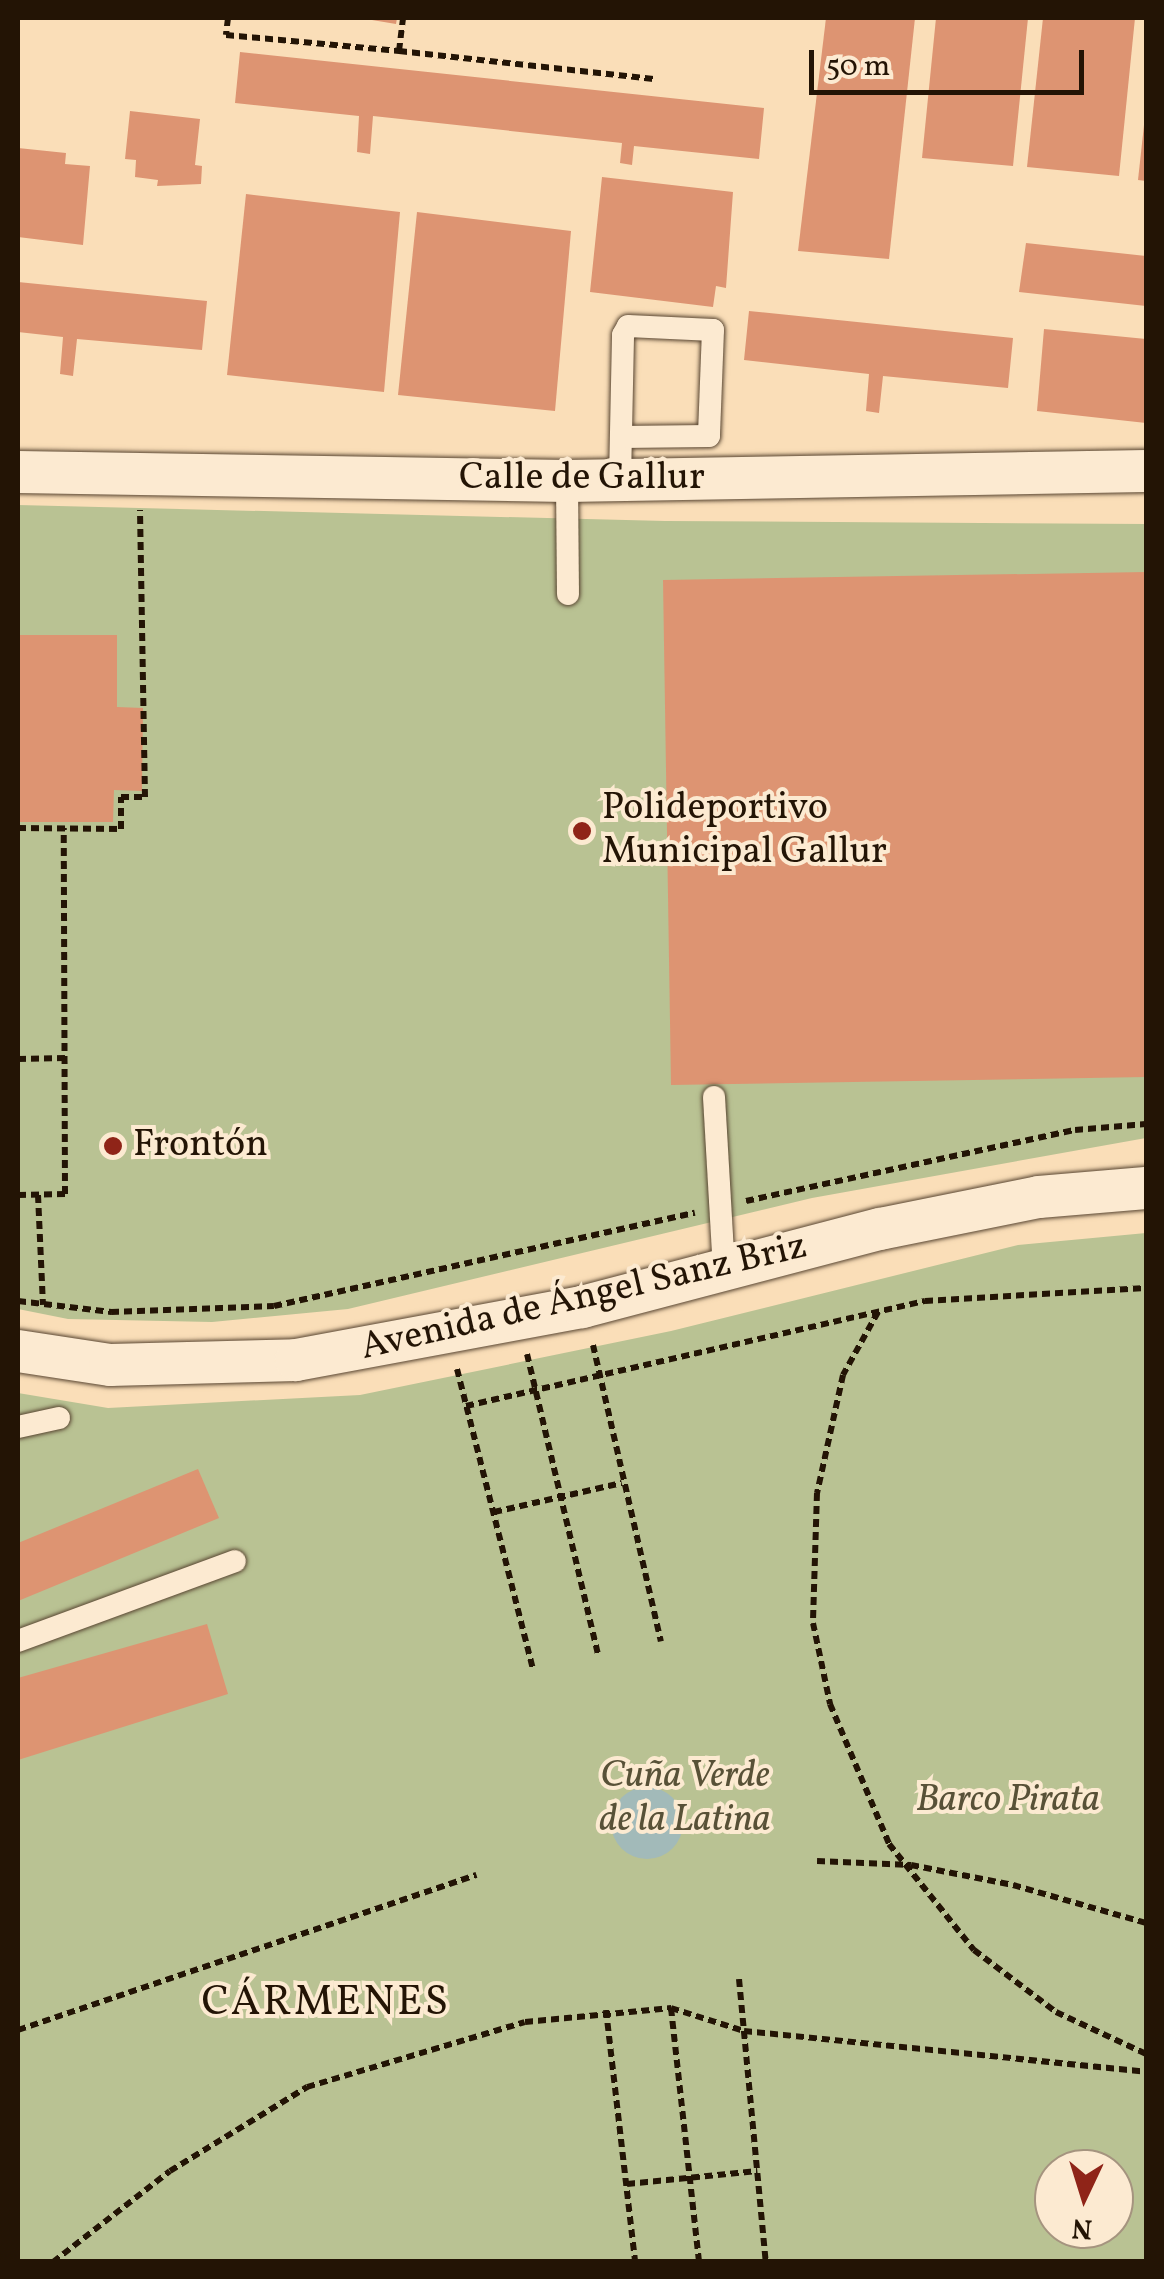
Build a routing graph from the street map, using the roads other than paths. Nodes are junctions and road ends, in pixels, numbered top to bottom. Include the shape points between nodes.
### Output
1 (621, 437) junction
2 (1146, 471) edge
3 (18, 472) edge
4 (620, 480) junction
5 (568, 481) junction
6 (568, 594) dead end
7 (714, 1097) dead end
8 (1146, 1188) edge
9 (724, 1270) junction
10 (18, 1351) edge
11 (59, 1418) dead end
12 (18, 1427) edge
13 (235, 1561) dead end
14 (18, 1641) edge

1 - 1 lane via 628,326 713,330 709,436
1 - 4 lane
2 - 4 street, Calle de Gallur
3 - 5 street, Calle de Gallur
4 - 5 street, Calle de Gallur
5 - 6 lane
7 - 9 lane
8 - 9 street, Avenida de Ángel Sanz Briz via 1040,1197
9 - 10 street, Avenida de Ángel Sanz Briz via 582,1307 296,1360 110,1365
11 - 12 lane
13 - 14 lane

